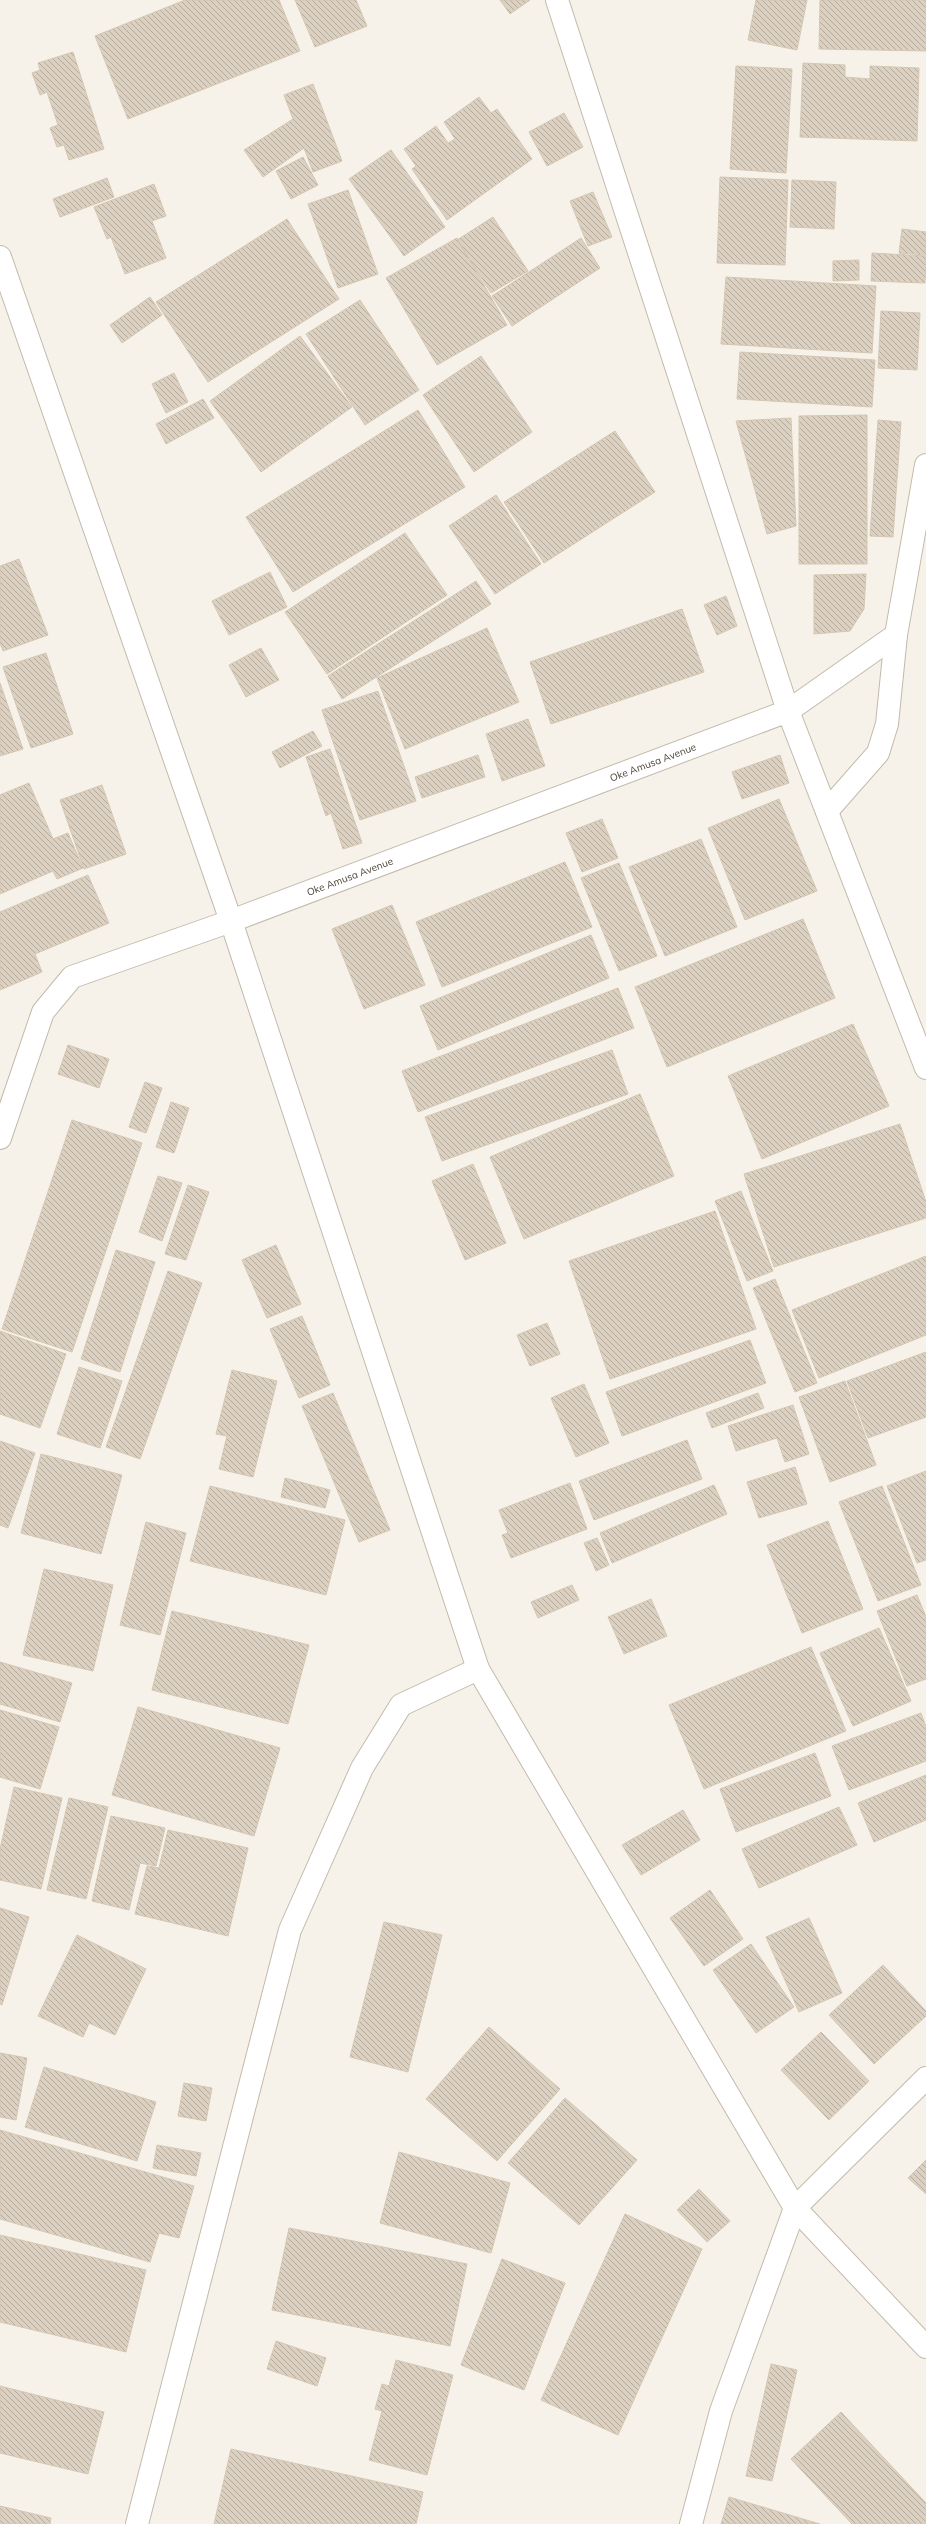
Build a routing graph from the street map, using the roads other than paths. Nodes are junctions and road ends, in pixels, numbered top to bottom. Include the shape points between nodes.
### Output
1 (557, 0) edge
2 (0, 257) edge
3 (926, 465) edge
4 (896, 635) junction
5 (788, 711) junction
6 (826, 811) junction
7 (231, 921) junction
8 (926, 1068) edge
9 (0, 1138) edge
10 (478, 1668) junction
11 (926, 2078) edge
12 (795, 2208) junction
13 (926, 2347) edge
14 (137, 2524) edge
15 (691, 2524) edge

1 - 5 street
2 - 7 street
3 - 4 street
4 - 5 street, Oke Amusa Avenue
4 - 6 street via 887,724 878,753
5 - 6 street
5 - 7 street, Oke Amusa Avenue
6 - 8 street
7 - 9 street, Oke Amusa Avenue via 72,977 43,1012
7 - 10 street
10 - 12 street
10 - 14 street via 401,1705 362,1768 290,1930
11 - 12 street
12 - 13 street
12 - 15 street via 721,2411

